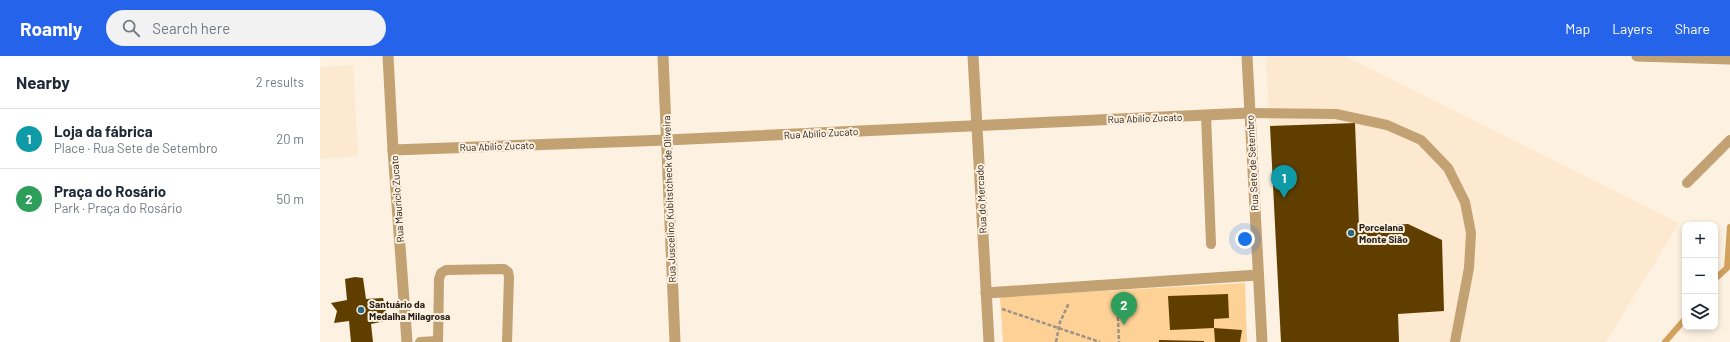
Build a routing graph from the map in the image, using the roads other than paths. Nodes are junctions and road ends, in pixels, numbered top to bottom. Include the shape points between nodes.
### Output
1 (388, 56) edge
2 (663, 56) edge
3 (972, 56) edge
4 (1247, 56) edge
5 (1637, 56) edge
6 (1730, 59) edge
7 (1249, 113) junction
8 (1206, 115) junction
9 (976, 125) junction
10 (667, 140) junction
11 (1730, 140) edge
12 (393, 150) junction
13 (1687, 183) dead end
14 (1211, 244) dead end
15 (1258, 275) junction
16 (986, 298) junction
17 (407, 342) edge
18 (420, 342) edge
19 (438, 342) edge
20 (507, 342) edge
21 (675, 342) edge
22 (989, 342) edge
23 (1262, 342) edge
24 (1456, 342) edge

1 - 12 street, Rua Maurício Zucato
2 - 10 street, Rua Juscelino Kubitstcheck de Oliveira
3 - 9 street, Rua do Mercado
4 - 7 street, Rua Sete de Setembro
5 - 6 street
7 - 8 street, Rua Abílio Zucato
7 - 15 street, Rua Sete de Setembro
7 - 24 lane via 1336,114 1387,125 1421,140 1448,168 1465,202 1471,233 1470,268
8 - 9 street, Rua Abílio Zucato
8 - 14 lane
9 - 10 street, Rua Abílio Zucato
9 - 16 street, Rua do Mercado
10 - 12 street, Rua Abílio Zucato
10 - 21 street, Rua Juscelino Kubitstcheck de Oliveira
11 - 13 lane
12 - 17 street, Rua Maurício Zucato
15 - 16 street via 1076,288
15 - 23 street, Rua Sete de Setembro
16 - 22 street, Rua do Mercado
18 - 19 lane
19 - 20 lane via 441,272 504,269 509,276

